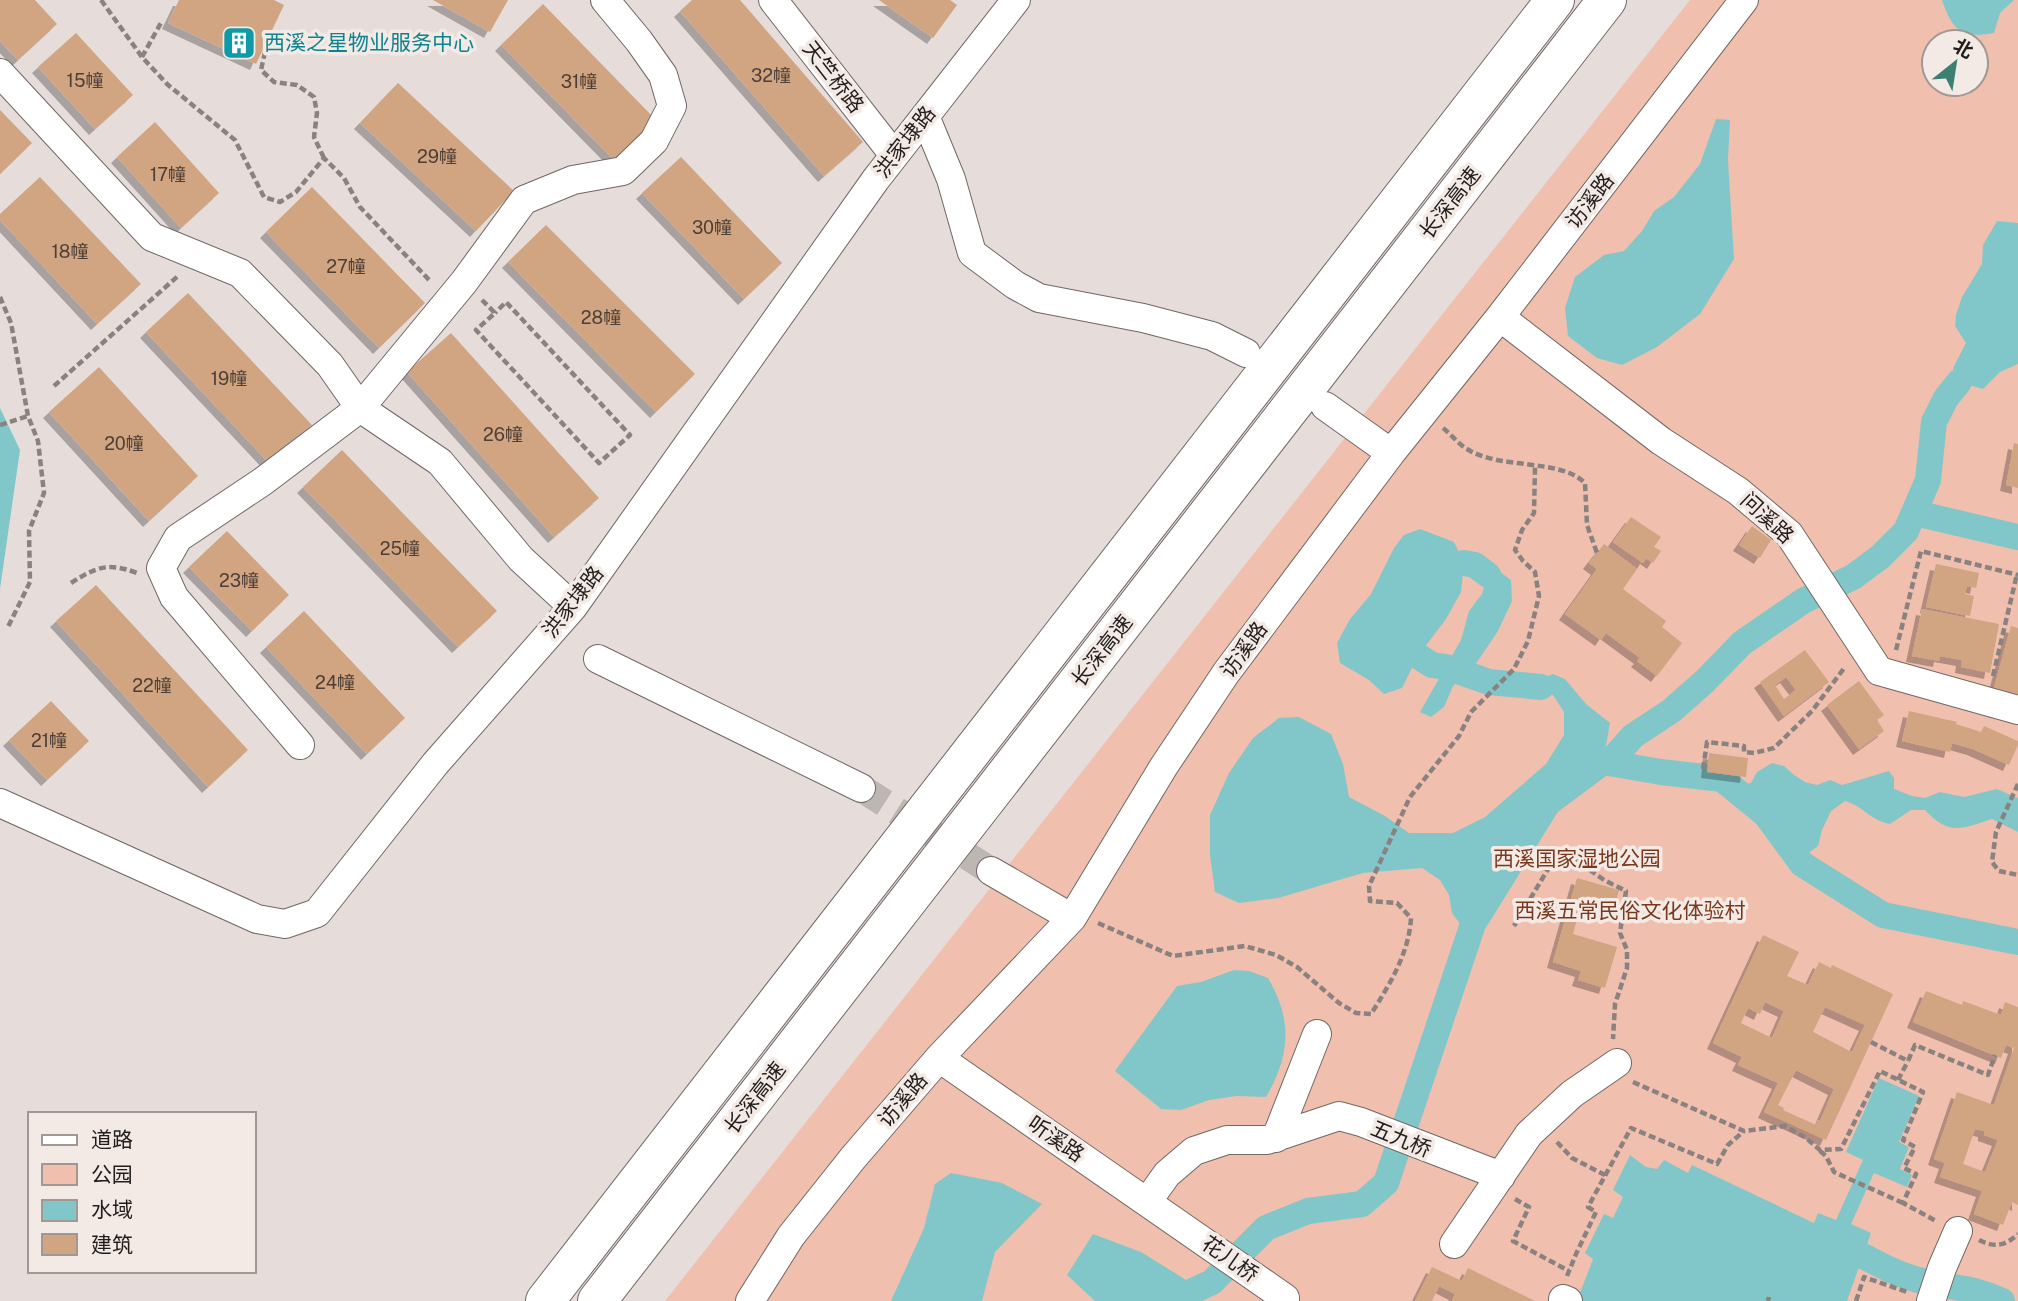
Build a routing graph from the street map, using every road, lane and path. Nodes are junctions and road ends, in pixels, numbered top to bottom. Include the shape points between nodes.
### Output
1 (101, 0) edge
2 (605, 0) edge
3 (772, 0) edge
4 (1016, 0) edge
5 (1555, 0) edge
6 (1607, 0) edge
7 (1744, 0) edge
8 (162, 21) dead end
9 (265, 52) dead end
10 (142, 57) junction
11 (0, 73) edge
12 (925, 116) junction
13 (894, 155) junction
14 (324, 158) junction
15 (200, 256) junction
16 (459, 287) junction
17 (0, 297) edge
18 (495, 313) junction
19 (1500, 317) junction
20 (1246, 353) dead end
21 (54, 386) dead end
22 (1325, 406) dead end
23 (360, 408) junction
24 (1423, 413) junction
25 (28, 416) junction
26 (0, 425) edge
27 (1391, 453) junction
28 (1535, 467) junction
29 (1597, 553) dead end
30 (2017, 575) edge
31 (71, 583) dead end
32 (170, 588) junction
33 (573, 607) junction
34 (7, 629) dead end
35 (1860, 643) junction
36 (598, 659) dead end
37 (1890, 674) junction
38 (1986, 700) junction
39 (2018, 710) edge
40 (300, 745) dead end
41 (1703, 769) dead end
42 (2018, 785) edge
43 (861, 788) tunnel mouth
44 (1, 805) edge
45 (991, 871) tunnel mouth
46 (2018, 875) edge
47 (1074, 915) junction
48 (1514, 926) dead end
49 (1317, 1034) dead end
50 (1871, 1042) dead end
51 (1995, 1055) dead end
52 (939, 1058) junction
53 (1908, 1061) junction
54 (1617, 1063) junction
55 (1898, 1080) junction
56 (1544, 1121) junction
57 (1744, 1131) junction
58 (1276, 1138) junction
59 (1820, 1150) junction
60 (1605, 1175) junction
61 (1497, 1182) junction
62 (1147, 1202) junction
63 (1903, 1203) junction
64 (1174, 1221) joint
65 (1958, 1231) junction
66 (2018, 1234) edge
67 (1454, 1244) dead end
68 (1569, 1271) junction
69 (1285, 1299) edge
70 (1566, 1300) edge
71 (1931, 1300) edge
72 (545, 1301) edge
73 (597, 1301) edge
74 (750, 1301) edge
75 (1856, 1301) edge

1 - 10 path
2 - 16 street via 663,75 672,106 654,141 623,171 573,180 524,200
3 - 13 street, 天竺桥路
4 - 12 street, 洪家埭路
5 - 72 highway, 长深高速
6 - 73 highway, 长深高速
7 - 19 street, 访溪路
8 - 10 path
9 - 14 path via 261,70 274,82 297,85 314,97 314,137
10 - 14 path via 235,140 264,197 280,202 296,192
11 - 15 street via 152,237
12 - 13 street, 洪家埭路
12 - 20 street via 951,179 972,253 1015,285 1039,298 1212,336
13 - 33 street, 洪家埭路
14 - 16 path via 345,177 360,207 431,282
15 - 21 path
15 - 23 street via 240,273 330,365
16 - 18 path
16 - 23 street
17 - 25 path via 12,323
18 - 18 path via 477,330 599,463 630,435 506,302
19 - 24 street, 访溪路
19 - 35 street, 问溪路 via 1661,441 1738,491 1789,534
22 - 27 street
23 - 32 street via 178,538 161,568
23 - 33 street via 440,462 521,559
24 - 27 street, 访溪路
24 - 28 path via 1468,450
25 - 26 path
25 - 34 path via 38,441 44,492 29,531 30,582
27 - 47 street, 访溪路 via 1226,673
28 - 29 path via 1576,474 1585,483 1587,525
28 - 47 path via 1534,513 1521,530 1515,550 1535,572 1539,596 1528,641 1514,669 1471,712 1459,736 1410,797 1369,886 1370,901 1397,903 1411,918 1410,938 1371,1014 1356,1013 1339,1003 1276,955 1245,946 1173,956
30 - 37 path via 1921,551
30 - 38 path
31 - 32 path via 93,569 119,566
32 - 40 street
33 - 44 street, 洪家埭路 via 435,764 317,913 285,924 257,919
35 - 37 street, 问溪路 via 1879,671
35 - 41 path via 1812,712 1774,748 1754,753 1744,752 1744,746 1707,742
36 - 43 street
37 - 38 street, 问溪路
38 - 39 street, 问溪路
42 - 46 path via 1996,832 1992,862 1999,871
45 - 47 street
47 - 52 street, 访溪路
48 - 54 path via 1560,849 1626,891 1619,933 1627,950 1627,968 1612,1022
49 - 58 street
50 - 53 path
51 - 53 path via 1988,1075 1915,1045
52 - 62 street, 听溪路
52 - 74 street, 访溪路 via 791,1236
53 - 55 path
54 - 56 street via 1572,1094
54 - 57 path via 1632,1082
55 - 59 path via 1880,1072 1841,1149
55 - 63 path via 1923,1092 1903,1140 1915,1147 1904,1168 1916,1174
56 - 60 path via 1572,1158
56 - 61 street via 1529,1134
57 - 59 path via 1785,1126
57 - 60 path via 1728,1145 1717,1164 1631,1128
58 - 61 street, 五九桥 via 1339,1116 1441,1154
58 - 62 street, 五九桥 via 1227,1140 1194,1151 1167,1174
59 - 63 path via 1834,1172
60 - 68 path via 1588,1207 1597,1212
61 - 67 street
61 - 68 path via 1530,1206 1513,1241
62 - 64 street, 听溪路
63 - 65 path
64 - 69 street, 花儿桥
65 - 66 path via 1990,1246 2006,1245
65 - 71 street
68 - 70 path
71 - 75 path via 1864,1278

